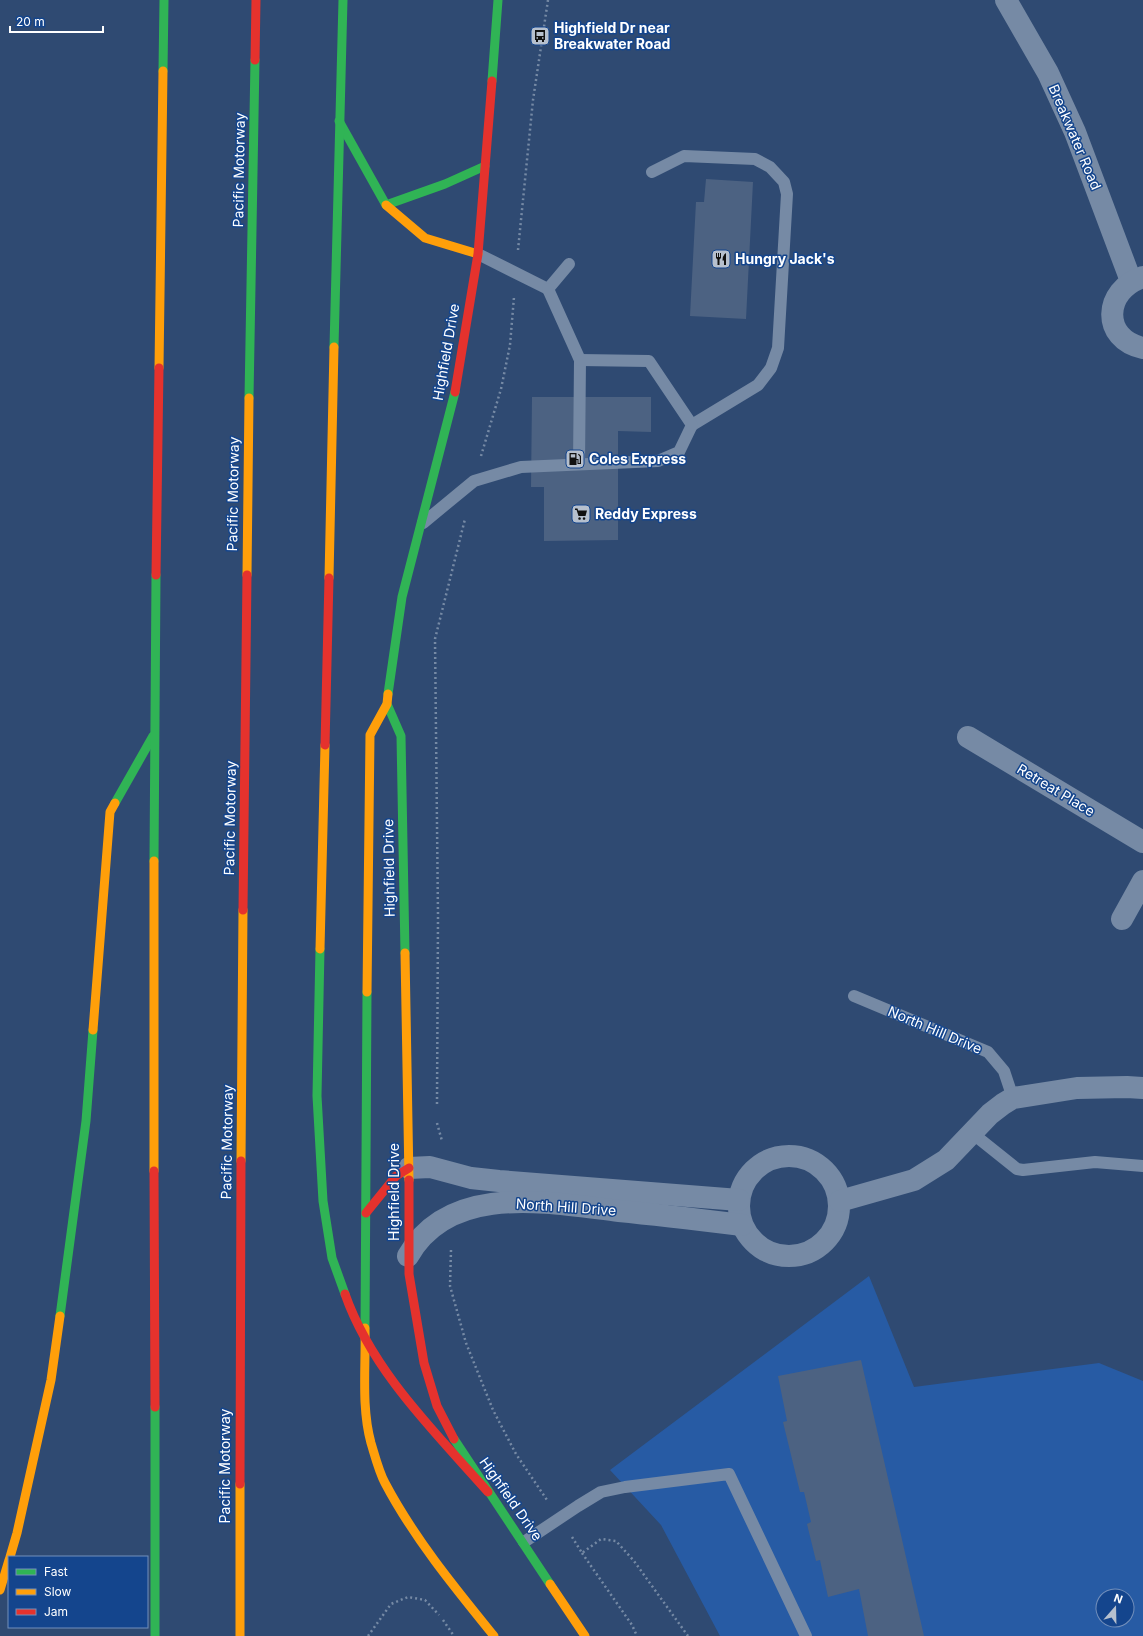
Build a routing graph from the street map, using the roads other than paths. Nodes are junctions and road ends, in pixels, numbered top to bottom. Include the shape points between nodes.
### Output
1 (164, 0) edge
2 (256, 0) edge
3 (343, 0) edge
4 (498, 0) edge
5 (1006, 0) edge
6 (339, 120) junction
7 (485, 166) junction
8 (652, 172) dead end
9 (386, 205) junction
10 (478, 254) junction
11 (569, 264) dead end
12 (1137, 279) edge
13 (548, 289) junction
14 (1143, 348) edge
15 (580, 360) junction
16 (692, 425) junction
17 (579, 464) junction
18 (422, 523) junction
19 (387, 704) junction
20 (154, 734) junction
21 (968, 737) dead end
22 (1143, 842) edge
23 (1143, 881) edge
24 (1122, 919) dead end
25 (854, 996) dead end
26 (1143, 1088) edge
27 (1013, 1098) junction
28 (972, 1133) junction
29 (1143, 1166) edge
30 (409, 1168) junction
31 (739, 1200) junction
32 (840, 1201) junction
33 (366, 1213) junction
34 (742, 1225) junction
35 (408, 1256) junction
36 (366, 1342) junction
37 (488, 1492) junction
38 (524, 1542) junction
39 (10, 1556) edge
40 (8, 1562) edge
41 (0, 1590) edge
42 (155, 1636) edge
43 (240, 1636) edge
44 (494, 1636) edge
45 (585, 1636) edge
46 (806, 1636) edge

1 - 20 main road
2 - 43 main road, Pacific Motorway via 247,462 239,1315
3 - 6 main road
4 - 7 main road, Highfield Drive
5 - 12 street, Breakwater Road via 1048,73
6 - 9 main road
6 - 36 main road via 317,1096 323,1201 328,1237 342,1288 353,1318
7 - 9 main road via 445,184
7 - 10 main road, Highfield Drive
8 - 16 lane via 684,156 755,159 770,167 784,182 787,194 778,348 771,368 758,385
9 - 10 main road via 425,238
10 - 13 lane
10 - 18 main road, Highfield Drive via 454,396
11 - 13 lane
12 - 14 street, Breakwater Road via 1118,292 1113,304 1112,317 1116,329 1124,340
13 - 15 lane
15 - 16 lane via 649,360
15 - 17 lane
16 - 17 lane via 679,452 658,461
17 - 18 lane via 521,467 474,481
18 - 19 main road, Highfield Drive via 402,597
19 - 30 main road, Highfield Drive via 401,736
19 - 33 main road, Highfield Drive via 370,735
20 - 39 main road via 110,812 86,1121 50,1380 17,1533
20 - 42 main road
21 - 22 street, Retreat Place
23 - 24 street
25 - 27 lane, North Hill Drive via 988,1052 1004,1071
26 - 27 street via 1077,1088
27 - 28 street via 990,1114
28 - 29 lane via 1017,1169 1095,1162
28 - 32 street via 946,1160 914,1180
30 - 31 street, North Hill Drive via 430,1167 471,1178 499,1181
30 - 33 main road via 396,1176
30 - 35 main road, Highfield Drive
31 - 32 street via 746,1178 762,1162 779,1156 796,1155 822,1167 837,1186
31 - 34 street
32 - 34 street via 837,1224 828,1238 815,1250 798,1255 781,1256 764,1250 749,1237
33 - 36 main road, Highfield Drive
34 - 35 street, North Hill Drive via 537,1202 490,1204 452,1215 430,1229
35 - 37 main road, Highfield Drive via 424,1363 430,1385 447,1427
36 - 37 main road via 433,1432
36 - 44 main road, Highfield Drive via 366,1410 371,1442 384,1482 406,1520
37 - 38 main road, Highfield Drive
38 - 45 main road, Highfield Drive
38 - 46 lane via 596,1495 610,1489 728,1474
40 - 41 main road

